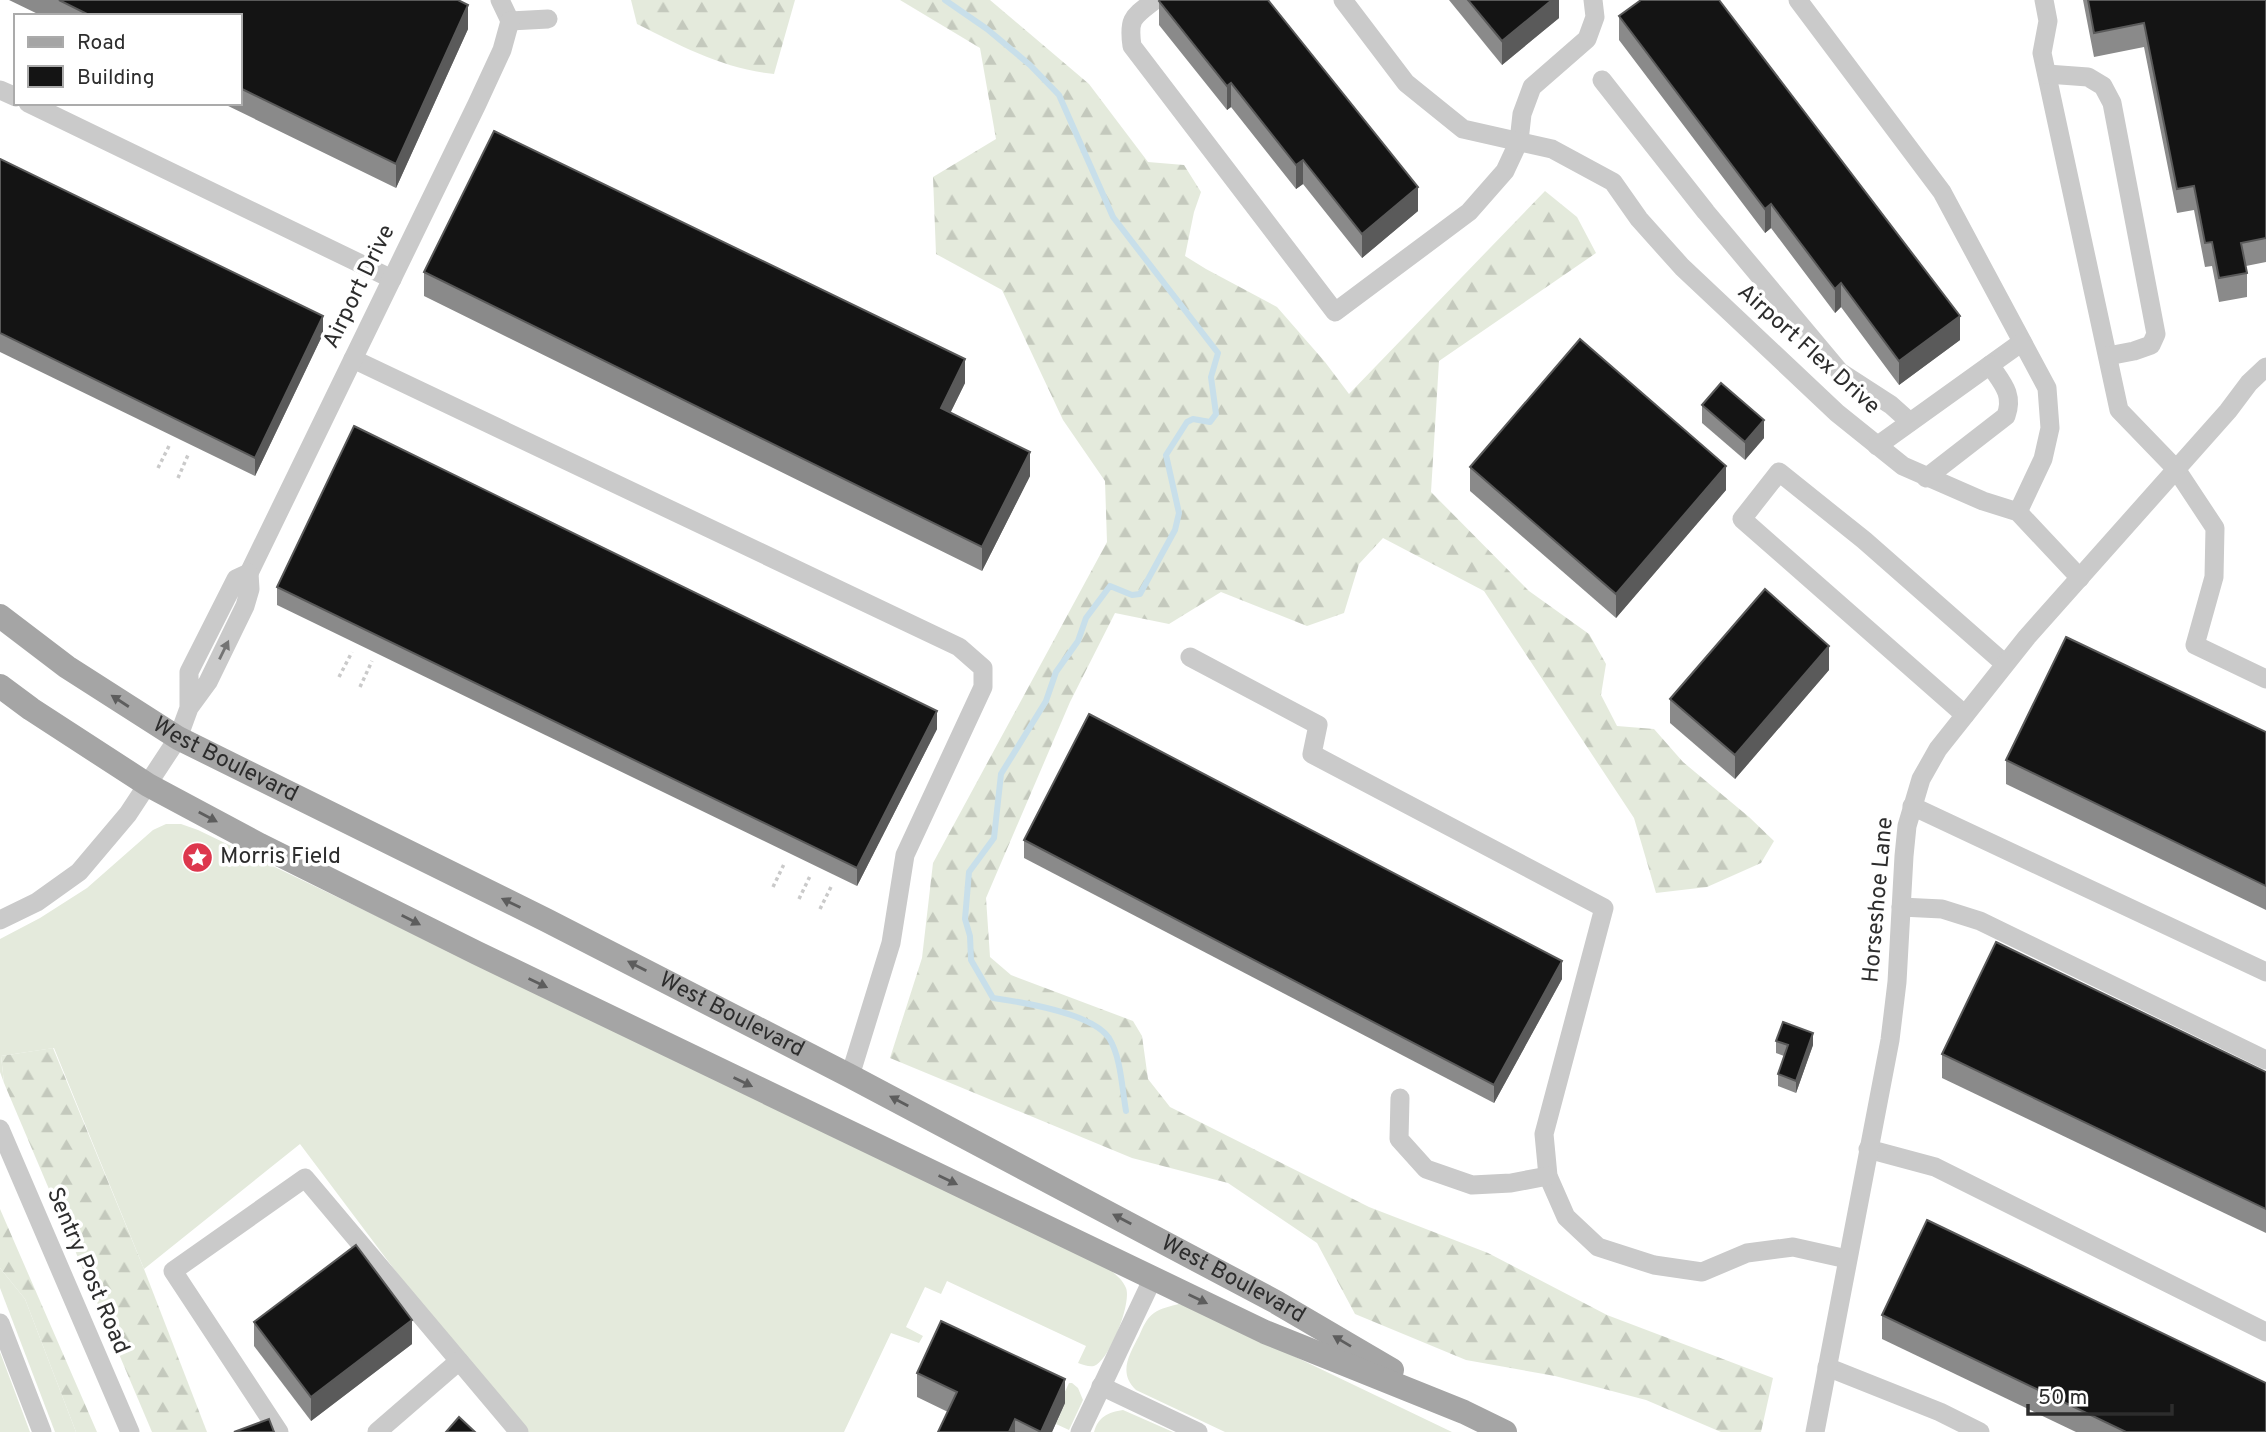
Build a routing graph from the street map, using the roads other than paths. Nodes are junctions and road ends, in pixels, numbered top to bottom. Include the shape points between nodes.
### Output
1 (499, 0) edge
2 (1155, 0) edge
3 (1343, 0) edge
4 (1593, 0) edge
5 (1798, 0) edge
6 (2044, 0) edge
7 (548, 19) dead end
8 (510, 21) junction
9 (2047, 75) junction
10 (1602, 80) dead end
11 (32, 105) edge
12 (1519, 141) junction
13 (392, 279) junction
14 (2022, 342) junction
15 (2108, 356) junction
16 (353, 359) junction
17 (1990, 365) junction
18 (2266, 367) edge
19 (1910, 422) junction
20 (1877, 446) junction
21 (2176, 469) junction
22 (1927, 478) junction
23 (2018, 512) junction
24 (2080, 578) junction
25 (0, 616) edge
26 (1191, 657) dead end
27 (2005, 664) junction
28 (2266, 679) edge
29 (0, 686) edge
30 (1965, 715) junction
31 (178, 738) junction
32 (148, 785) junction
33 (1912, 806) junction
34 (1901, 907) junction
35 (0, 920) edge
36 (2266, 972) edge
37 (2266, 1060) edge
38 (850, 1076) junction
39 (1400, 1098) dead end
40 (0, 1129) edge
41 (1868, 1149) junction
42 (1548, 1176) junction
43 (1847, 1259) junction
44 (1153, 1278) junction
45 (0, 1323) edge
46 (2266, 1332) edge
47 (459, 1361) junction
48 (1827, 1367) junction
49 (1101, 1386) junction
50 (1464, 1412) junction
51 (43, 1432) edge
52 (130, 1432) edge
53 (279, 1432) edge
54 (377, 1432) edge
55 (519, 1432) edge
56 (1080, 1432) edge
57 (1198, 1432) edge
58 (1505, 1432) edge
59 (1815, 1432) edge
60 (1980, 1432) edge

1 - 8 street
2 - 12 street via 1137,13 1129,27 1132,46 1335,312 1469,212 1504,171
3 - 12 street, Airport Flex Drive via 1406,83 1463,129
4 - 12 street via 1595,17 1587,39 1532,88 1522,114
5 - 14 street via 1941,192
6 - 9 street via 2048,21 2042,53
7 - 8 street
8 - 13 street, Airport Drive via 502,50
9 - 15 street
9 - 15 street via 2088,77 2103,86 2112,103 2157,334 2151,345
10 - 19 street via 1840,372
11 - 13 street
12 - 20 street, Airport Flex Drive via 1552,149 1614,182 1639,219 1682,267
13 - 16 street, Airport Drive
14 - 17 street
14 - 23 street via 2047,388 2050,428 2043,459
15 - 21 street via 2119,410
16 - 31 street, Airport Drive via 249,573 245,606 208,682 189,708
16 - 38 street via 959,647 983,668 983,687 905,855 891,943
17 - 19 street
17 - 22 street via 2006,388 2010,404 2006,416
18 - 21 street, Horseshoe Lane
19 - 20 street
20 - 22 street, Airport Flex Drive
21 - 24 street, Horseshoe Lane
21 - 28 street via 2215,528 2214,577 2195,645
22 - 23 street, Airport Flex Drive
23 - 24 street, Airport Flex Drive
24 - 27 street, Horseshoe Lane
31 -> 25 main road, West Boulevard via 67,667
26 - 42 street via 1318,725 1312,754 1604,908 1544,1134
27 - 30 street, Horseshoe Lane
27 - 30 street via 1779,472 1741,519
29 - 32 main road, West Boulevard
30 - 33 street, Horseshoe Lane via 1938,749
31 - 32 street, Airport Drive
38 -> 31 main road, West Boulevard
32 - 35 street, Airport Drive via 113,835 79,872 37,902
32 -> 44 main road, West Boulevard via 477,953
33 - 34 street, Horseshoe Lane
33 - 36 street
34 - 37 street via 1942,909 1980,921
34 - 41 street, Horseshoe Lane via 1890,1040
50 -> 38 main road, West Boulevard via 1276,1302
39 - 42 street via 1399,1139 1426,1170 1472,1185
40 - 52 street, Sentry Post Road
41 - 43 street, Horseshoe Lane
41 - 46 street via 1935,1167
42 - 43 street via 1566,1217 1598,1247 1654,1265 1702,1272 1747,1253 1793,1247
43 - 48 street, Horseshoe Lane
44 - 49 street
44 -> 50 main road, West Boulevard via 1265,1332
45 - 51 street
47 - 53 street via 304,1178 173,1271
47 - 54 street
47 - 55 street
48 - 59 street, Horseshoe Lane
48 - 60 street
49 - 56 street
49 - 57 street
50 - 58 main road, West Boulevard

